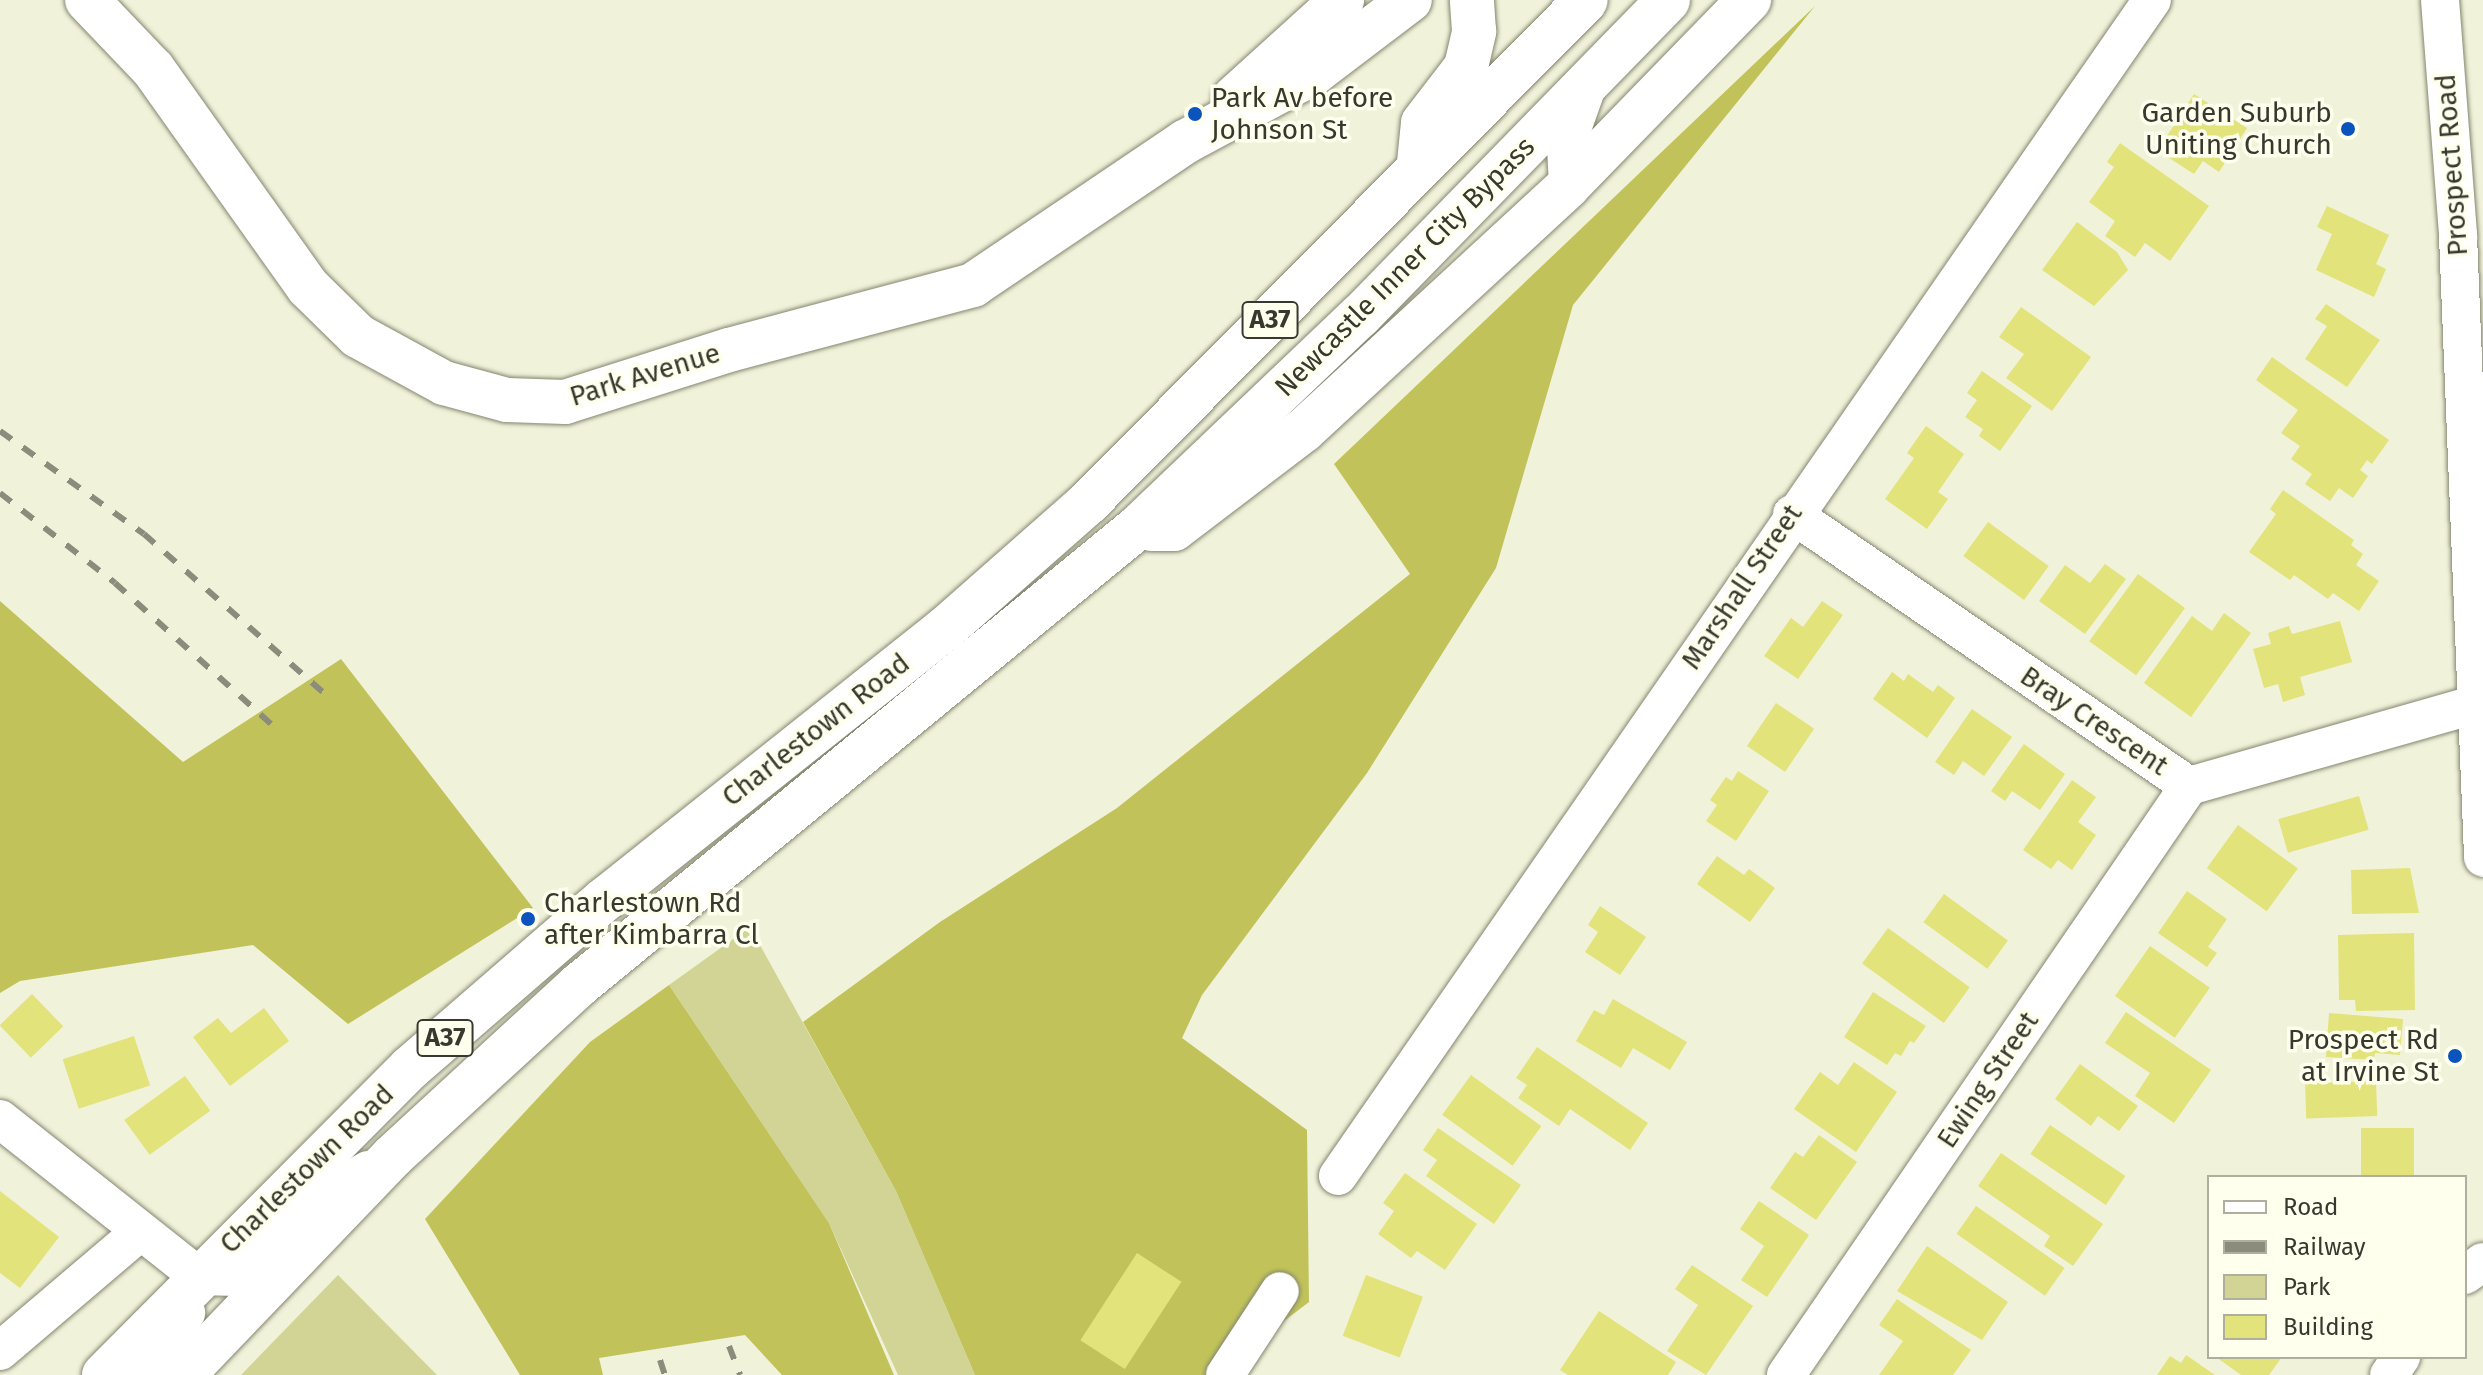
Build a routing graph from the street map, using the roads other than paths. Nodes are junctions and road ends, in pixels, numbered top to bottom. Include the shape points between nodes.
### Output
1 (87, 0) edge
2 (1342, 0) edge
3 (1410, 0) edge
4 (1472, 0) edge
5 (1586, 0) edge
6 (1668, 0) edge
7 (1749, 0) edge
8 (2152, 0) edge
9 (2440, 0) edge
10 (1589, 81) junction
11 (1185, 142) junction
12 (1418, 169) junction
13 (1568, 186) junction
14 (2470, 241) edge
15 (1792, 514) junction
16 (1137, 528) junction
17 (2477, 704) junction
18 (2189, 786) junction
19 (2483, 857) edge
20 (0, 1119) edge
21 (393, 1156) junction
22 (1338, 1176) dead end
23 (141, 1231) junction
24 (198, 1276) junction
25 (1280, 1291) dead end
26 (0, 1351) edge
27 (104, 1375) edge
28 (141, 1375) edge
29 (183, 1375) edge
30 (1225, 1375) edge
31 (1786, 1375) edge

1 - 11 main road, Park Avenue via 153,69 284,257 332,314 394,359 444,383 507,400 565,402 625,387 701,358 973,285
2 - 11 main road, Park Avenue
3 - 11 main road, Park Avenue via 1307,77
4 - 12 main road via 1474,31 1466,67 1423,123
5 - 12 main road, A37
6 - 10 main road, Newcastle Inner City Bypass / A37
7 - 13 main road
8 - 15 street, Marshall Street
9 - 14 street, Prospect Road
10 - 13 street via 1566,146
10 - 16 main road, Newcastle Inner City Bypass / A37 via 1360,316
12 - 24 main road, Charlestown Road / A37 via 1089,502 946,628 706,816 467,1018
13 - 16 main road via 1304,430 1174,529
14 - 17 street, Prospect Road
15 - 18 street, Bray Crescent
15 - 22 street, Marshall Street
16 - 21 main road, Charlestown Road / A37 via 579,985
17 - 18 street, Bray Crescent
17 - 19 street, Prospect Road
18 - 31 street, Ewing Street
20 - 23 street
21 - 24 street, Charlestown Road via 310,1204 238,1277
21 - 29 main road, Charlestown Road / A37
23 - 24 street
23 - 26 street
24 - 27 main road, Charlestown Road / A37
24 - 28 street, Charlestown Road via 186,1313
25 - 30 street

